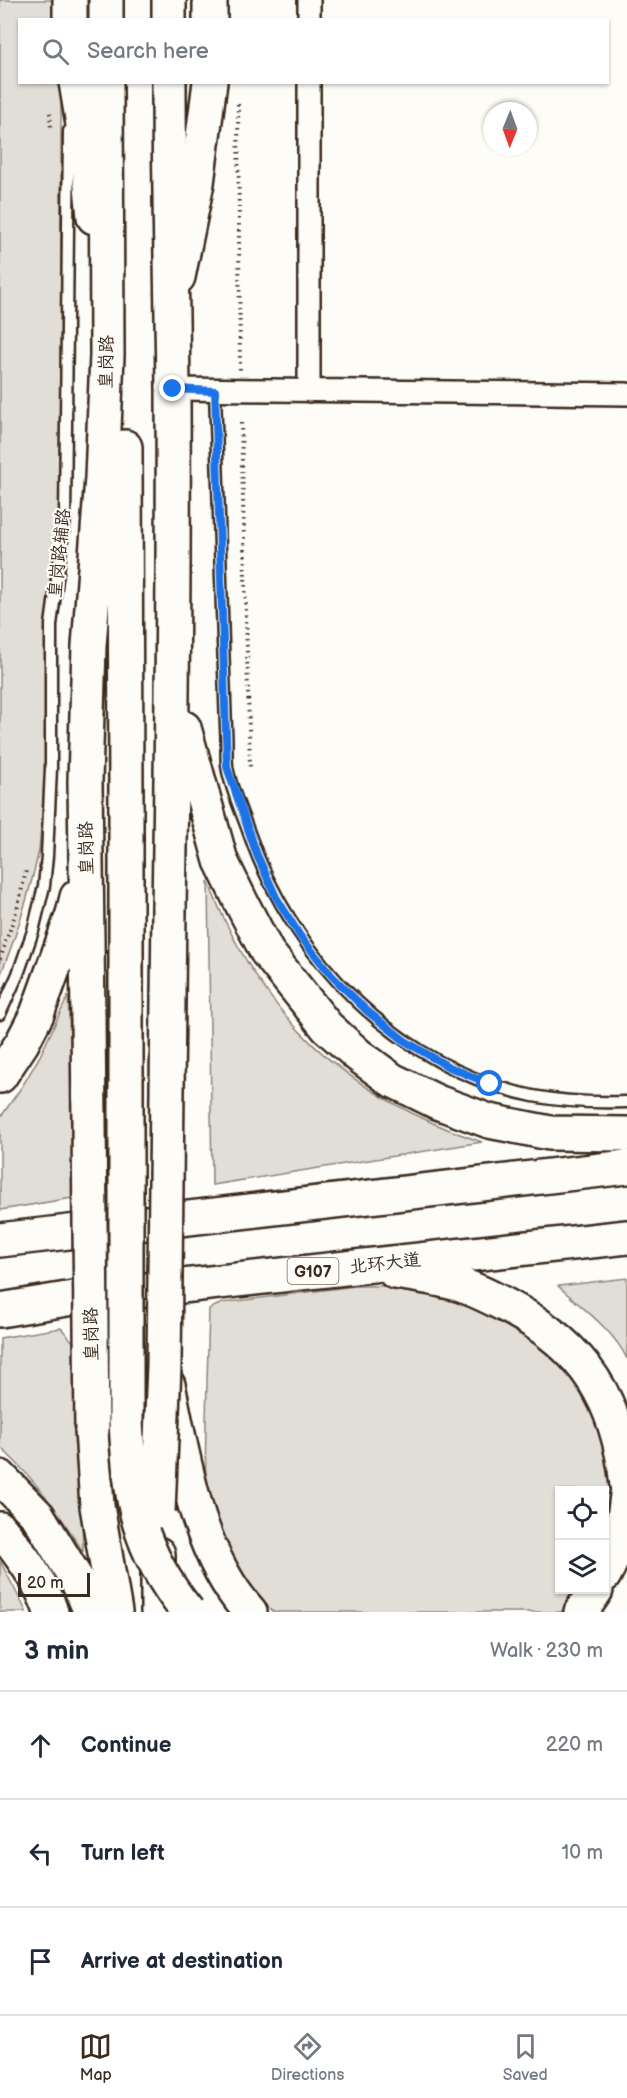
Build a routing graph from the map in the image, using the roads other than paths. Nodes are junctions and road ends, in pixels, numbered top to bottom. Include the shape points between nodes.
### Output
1 (70, 0) edge
2 (106, 0) edge
3 (169, 0) edge
4 (210, 0) edge
5 (309, 0) edge
6 (70, 18) edge
7 (106, 18) edge
8 (169, 18) edge
9 (210, 18) edge
10 (309, 18) edge
11 (70, 84) edge
12 (76, 84) edge
13 (106, 84) edge
14 (169, 84) edge
15 (309, 84) edge
16 (224, 88) edge
17 (107, 183) junction
18 (172, 311) junction
19 (107, 355) junction
20 (173, 389) junction
21 (215, 391) junction
22 (309, 391) junction
23 (627, 394) edge
24 (173, 688) junction
25 (86, 857) junction
26 (0, 1014) edge
27 (0, 1076) edge
28 (627, 1102) edge
29 (627, 1134) edge
30 (627, 1167) edge
31 (627, 1237) edge
32 (0, 1240) edge
33 (361, 1266) junction
34 (0, 1310) edge
35 (164, 1365) junction
36 (0, 1477) edge
37 (627, 1485) edge
38 (627, 1495) edge
39 (0, 1529) edge
40 (609, 1566) edge
41 (593, 1594) edge
42 (51, 1612) edge
43 (92, 1612) edge
44 (115, 1612) edge
45 (158, 1612) edge
46 (188, 1612) edge
47 (250, 1612) edge
48 (581, 1612) edge

1 - 6 main road
2 - 7 main road
3 - 8 main road
4 - 9 main road
5 - 10 street
11 - 26 lane, 皇岗路辅路 via 65,519 51,624 47,856 33,931
12 - 19 main road via 88,155
13 - 17 main road, 皇岗路
14 - 18 main road
15 - 22 street
16 - 18 main road via 196,183
17 - 19 main road, 皇岗路
17 - 46 main road, bridge via 127,329 126,1421 136,1515 148,1550
18 - 20 main road
19 - 25 main road, 皇岗路 via 89,646
20 - 21 street
20 - 24 main road
21 - 22 street
21 - 28 lane via 227,767 276,897 300,936 367,1011 405,1041 447,1066 531,1096
22 - 23 street
24 - 29 main road via 221,861 267,952 327,1027 392,1080 489,1122 550,1133
24 - 35 main road, bridge
25 - 27 main road via 73,914 37,1014
25 - 44 main road, 皇岗路, bridge via 92,1431 97,1506
30 - 32 main road
31 - 33 main road, 北环大道 / G107
33 - 34 main road, 北环大道 / G107
33 - 37 main road via 456,1283 534,1320 569,1348 595,1379 614,1417
35 - 45 main road, bridge
35 - 47 main road, bridge via 201,1521 218,1566
36 - 43 main road via 38,1516
38 - 40 main road via 624,1524
39 - 42 main road via 18,1551
41 - 48 main road

